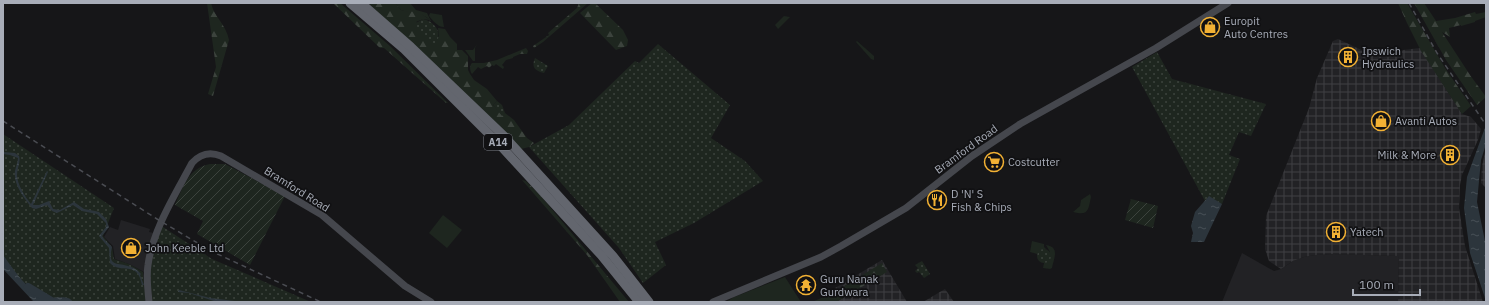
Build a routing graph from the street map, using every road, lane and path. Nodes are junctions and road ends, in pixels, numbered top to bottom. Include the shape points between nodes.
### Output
1 (350, 3) edge
2 (361, 3) edge
3 (1228, 3) edge
4 (637, 296) edge
5 (149, 302) edge
6 (431, 302) edge
7 (649, 302) edge
8 (713, 302) edge

1 - 4 highway, A14 via 404,49 498,142
2 - 4 highway, A14 via 504,136 613,256
3 - 8 main road, Bramford Road via 1156,48 1020,124 972,156 906,208 841,246 821,257
4 - 7 highway, A14
5 - 6 main road, Bramford Road via 148,266 164,216 192,163 207,153 218,154 322,215 405,286

